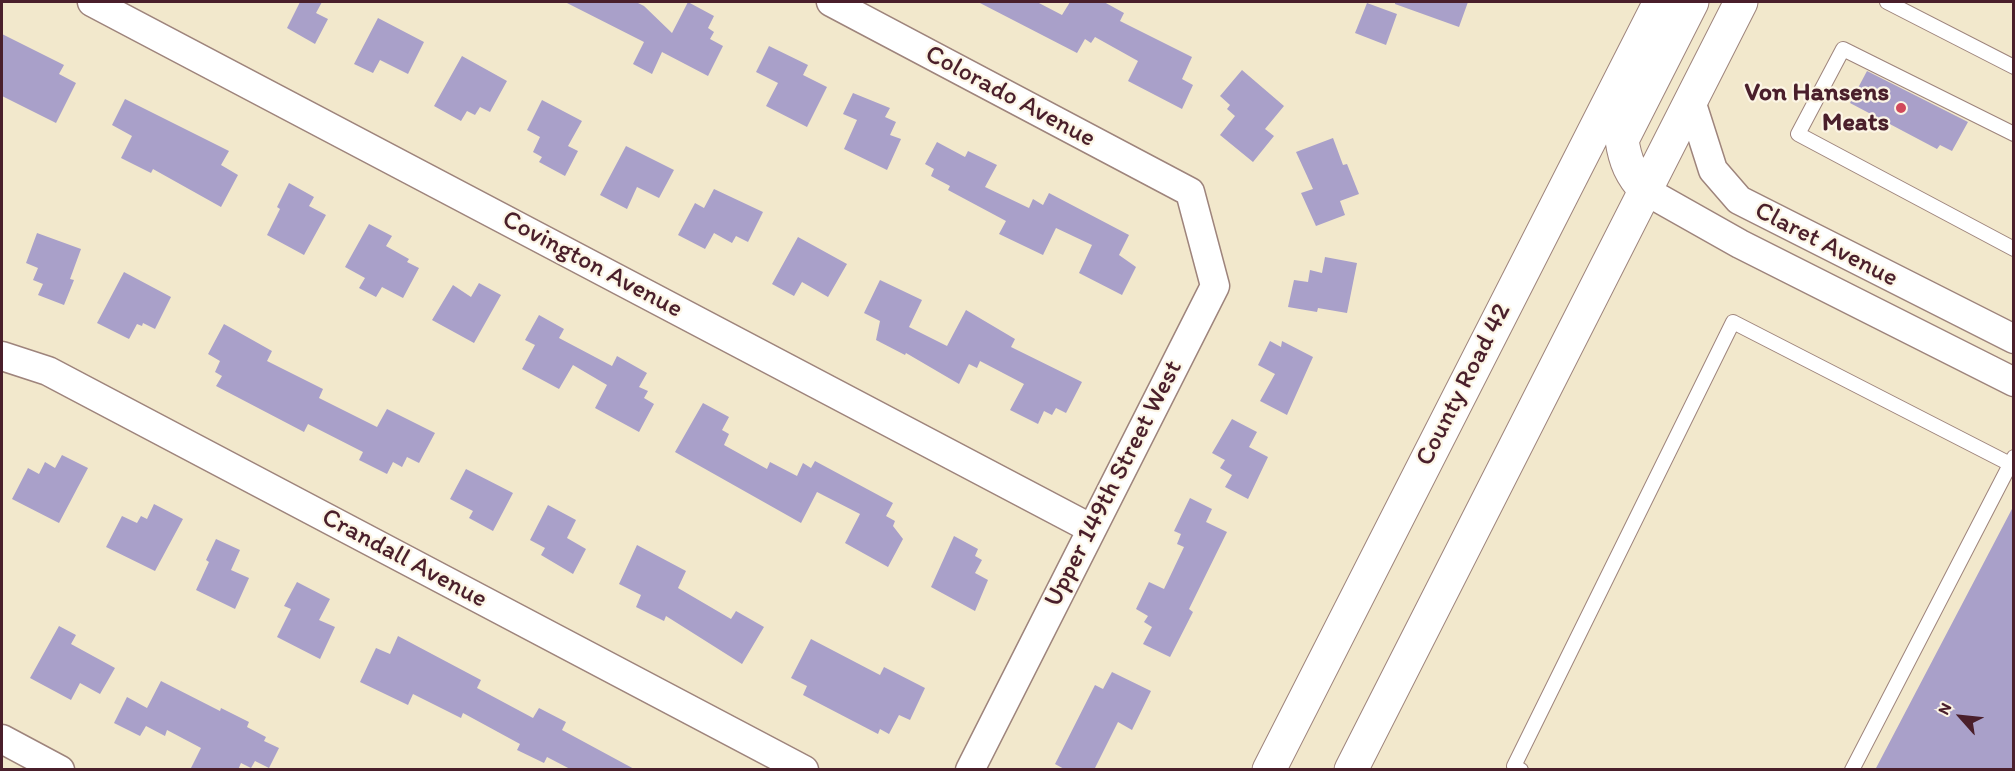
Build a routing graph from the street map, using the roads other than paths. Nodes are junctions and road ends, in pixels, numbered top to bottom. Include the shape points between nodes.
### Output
1 (92, 2) edge
2 (831, 2) edge
3 (1660, 2) edge
4 (1692, 2) edge
5 (1741, 2) edge
6 (1887, 2) edge
7 (2013, 67) edge
8 (1691, 101) junction
9 (2013, 134) edge
10 (1646, 191) junction
11 (1190, 192) joint
12 (2013, 249) edge
13 (2013, 339) edge
14 (2, 357) edge
15 (2013, 382) edge
16 (2012, 461) edge
17 (2008, 483) edge
18 (1092, 529) junction
19 (2, 739) edge
20 (60, 770) edge
21 (804, 770) edge
22 (970, 770) edge
23 (1269, 770) edge
24 (1351, 770) edge
25 (1521, 770) edge
26 (1852, 770) edge

1 - 18 street, Covington Avenue
2 - 11 street, Colorado Avenue
3 - 23 highway, County Road 42
4 - 10 highway via 1622,140 1633,177
5 - 8 highway
6 - 7 lane
8 - 10 highway
8 - 13 street, Claret Avenue via 1713,170 1739,200
9 - 12 lane via 1843,49 1798,134
10 - 15 street, Claret Avenue via 1740,244
10 - 24 highway
11 - 18 street, Upper 149th Street West via 1215,286
14 - 21 street, Crandall Avenue via 48,371
16 - 17 lane
16 - 25 lane via 1733,322 1514,766
17 - 26 lane
18 - 22 street, Upper 149th Street West
19 - 20 street

